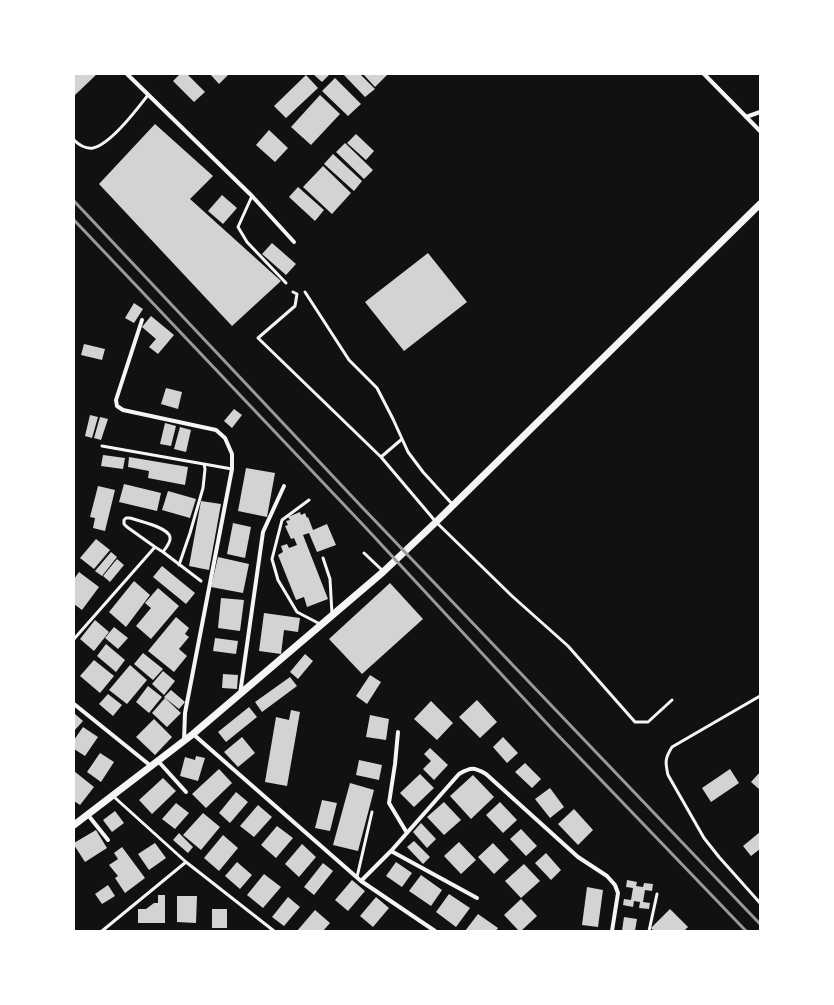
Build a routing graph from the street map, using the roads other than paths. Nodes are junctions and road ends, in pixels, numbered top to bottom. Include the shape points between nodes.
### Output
1 (127, 74) edge
2 (704, 74) edge
3 (148, 95) junction
4 (760, 112) edge
5 (746, 117) junction
6 (760, 131) edge
7 (74, 140) edge
8 (252, 196) junction
9 (760, 204) edge
10 (294, 242) dead end
11 (286, 283) dead end
12 (293, 292) dead end
13 (305, 292) dead end
14 (142, 320) dead end
15 (402, 439) junction
16 (102, 446) dead end
17 (381, 457) junction
18 (204, 464) junction
19 (232, 469) junction
20 (284, 486) dead end
21 (309, 500) dead end
22 (453, 505) junction
23 (436, 522) junction
24 (155, 547) junction
25 (163, 552) junction
26 (364, 553) dead end
27 (323, 558) dead end
28 (179, 565) junction
29 (383, 572) junction
30 (201, 581) dead end
31 (332, 616) junction
32 (322, 625) junction
33 (74, 639) edge
34 (240, 695) junction
35 (760, 696) edge
36 (672, 700) dead end
37 (74, 704) edge
38 (398, 732) dead end
39 (193, 734) junction
40 (184, 741) junction
41 (158, 761) junction
42 (151, 766) junction
43 (186, 792) dead end
44 (113, 796) junction
45 (372, 812) dead end
46 (88, 815) junction
47 (74, 825) edge
48 (407, 833) junction
49 (108, 840) dead end
50 (391, 851) junction
51 (186, 862) junction
52 (357, 877) junction
53 (361, 881) junction
54 (657, 894) dead end
55 (477, 898) dead end
56 (760, 903) edge
57 (102, 931) edge
58 (274, 931) edge
59 (435, 931) edge
60 (612, 931) edge
61 (649, 931) edge

1 - 3 street
2 - 5 street
3 - 7 lane via 126,122 102,144 92,148 84,147
3 - 8 street
4 - 5 street
5 - 6 street
8 - 10 street
8 - 11 lane via 238,227 247,242
9 - 22 street
12 - 17 lane via 297,294 295,306 258,338
13 - 15 lane via 349,360 376,388
14 - 19 street via 116,400 117,406 123,410 216,430 226,438 232,454
15 - 17 lane
15 - 22 lane via 419,467
16 - 18 lane
17 - 23 lane
18 - 19 lane
18 - 28 lane via 203,488
19 - 40 street via 185,713
20 - 34 street via 264,532
21 - 32 lane via 282,520 272,559 278,580 297,612
22 - 23 street
23 - 29 street
23 - 36 lane via 568,646 635,722 648,722
24 - 25 lane
24 - 25 lane via 127,527 124,520 130,518 161,528 168,533 170,541
24 - 33 lane
25 - 28 lane
26 - 29 lane
27 - 31 lane via 330,579
28 - 30 lane
29 - 31 street
31 - 32 street
32 - 34 street
34 - 39 street
35 - 56 lane via 672,747 665,763 668,775 704,838
37 - 42 street
38 - 48 street via 389,803
39 - 40 street
39 - 52 street
40 - 41 street
41 - 42 street
41 - 43 street
42 - 44 street
44 - 46 street
44 - 51 lane
45 - 52 lane
46 - 47 street
46 - 49 street
48 - 50 street
48 - 60 street via 459,774 467,769 476,768 486,774 578,857 615,884 618,893
50 - 53 street
50 - 55 street
51 - 57 lane
51 - 58 lane
52 - 53 street
53 - 59 street
54 - 61 lane

